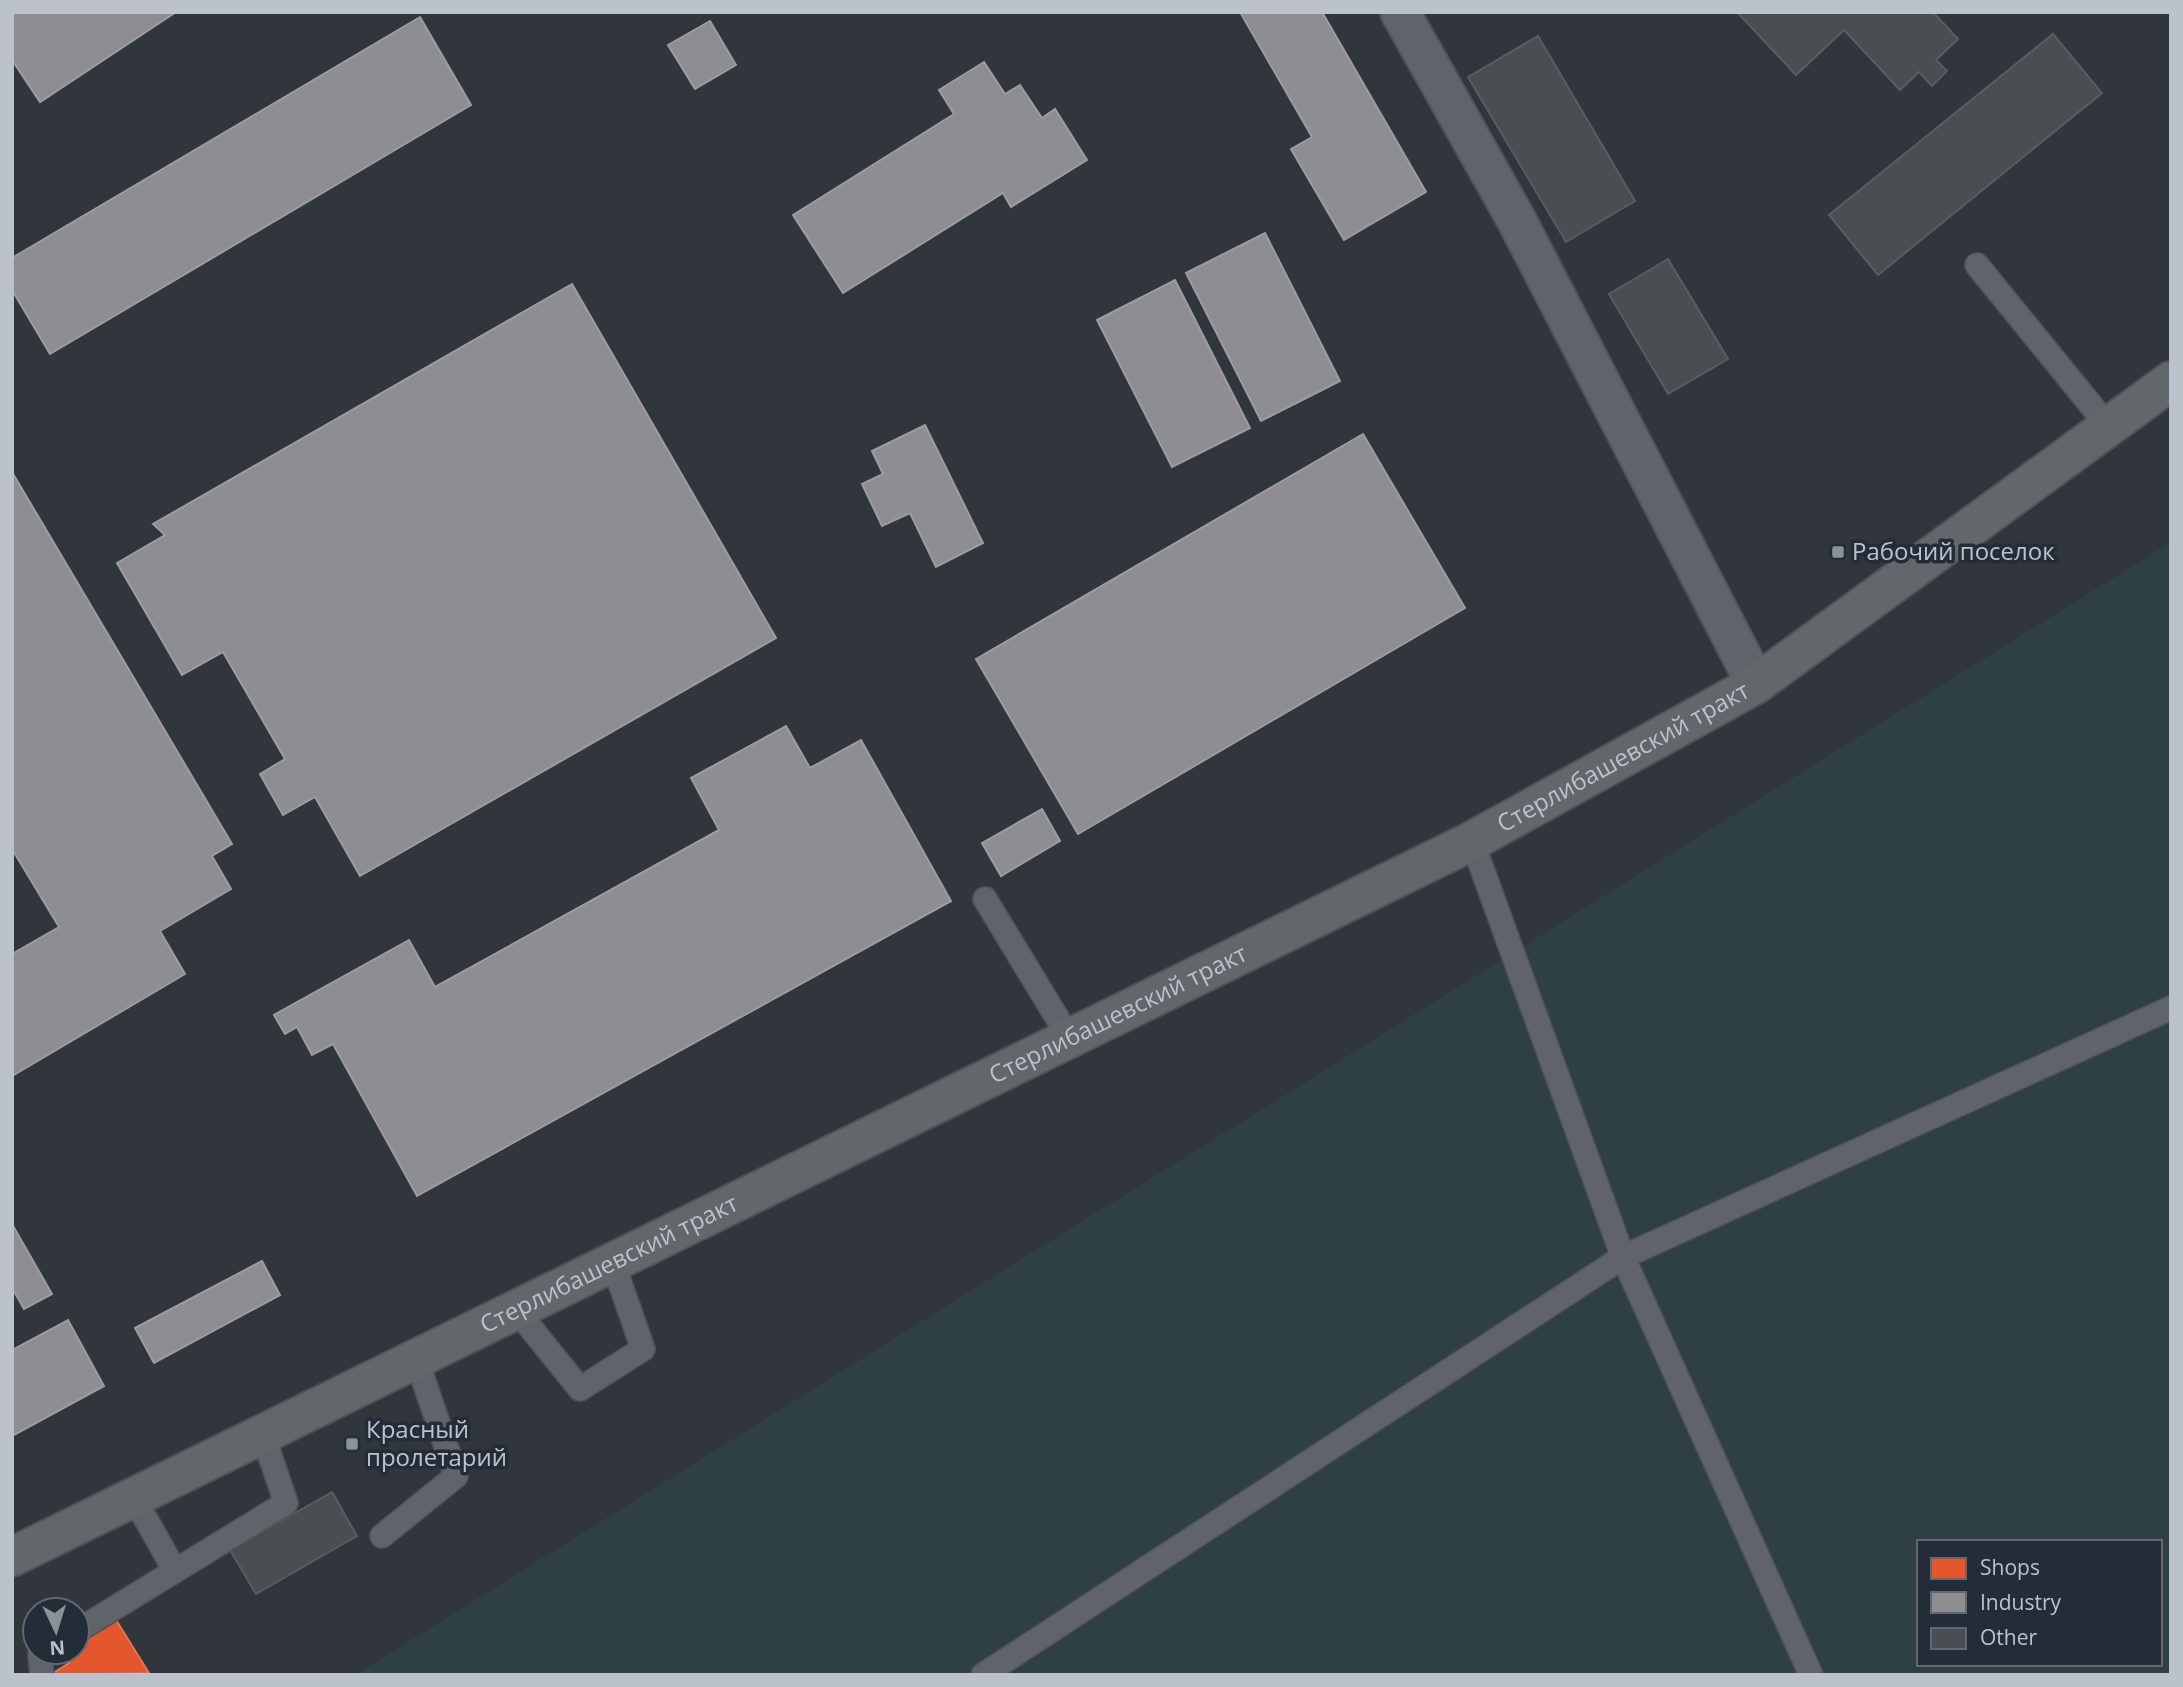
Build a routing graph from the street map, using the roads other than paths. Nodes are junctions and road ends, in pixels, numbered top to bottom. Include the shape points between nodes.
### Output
1 (1400, 12) edge
2 (1977, 265) dead end
3 (2171, 381) edge
4 (2108, 426) junction
5 (1756, 684) junction
6 (1472, 841) junction
7 (985, 899) dead end
8 (2171, 1008) edge
9 (1070, 1039) junction
10 (1623, 1257) junction
11 (613, 1263) junction
12 (517, 1311) junction
13 (416, 1361) junction
14 (263, 1435) junction
15 (134, 1498) junction
16 (382, 1536) dead end
17 (12, 1557) edge
18 (175, 1571) junction
19 (91, 1623) edge
20 (983, 1675) edge
21 (1811, 1675) edge

1 - 5 street via 1517,221
2 - 4 lane
3 - 4 main road, Стерлибашевский тракт
4 - 5 main road, Стерлибашевский тракт
5 - 6 main road, Стерлибашевский тракт
6 - 9 main road, Стерлибашевский тракт
6 - 10 lane
7 - 9 lane
8 - 10 lane
9 - 11 main road, Стерлибашевский тракт
10 - 20 lane
10 - 21 lane
11 - 12 main road, Стерлибашевский тракт
11 - 12 lane via 643,1349 580,1389
12 - 13 main road, Стерлибашевский тракт
13 - 14 main road, Стерлибашевский тракт
13 - 16 lane via 456,1476
14 - 15 main road, Стерлибашевский тракт
14 - 18 lane via 286,1503
15 - 17 main road, Стерлибашевский тракт
15 - 18 lane
18 - 19 lane

